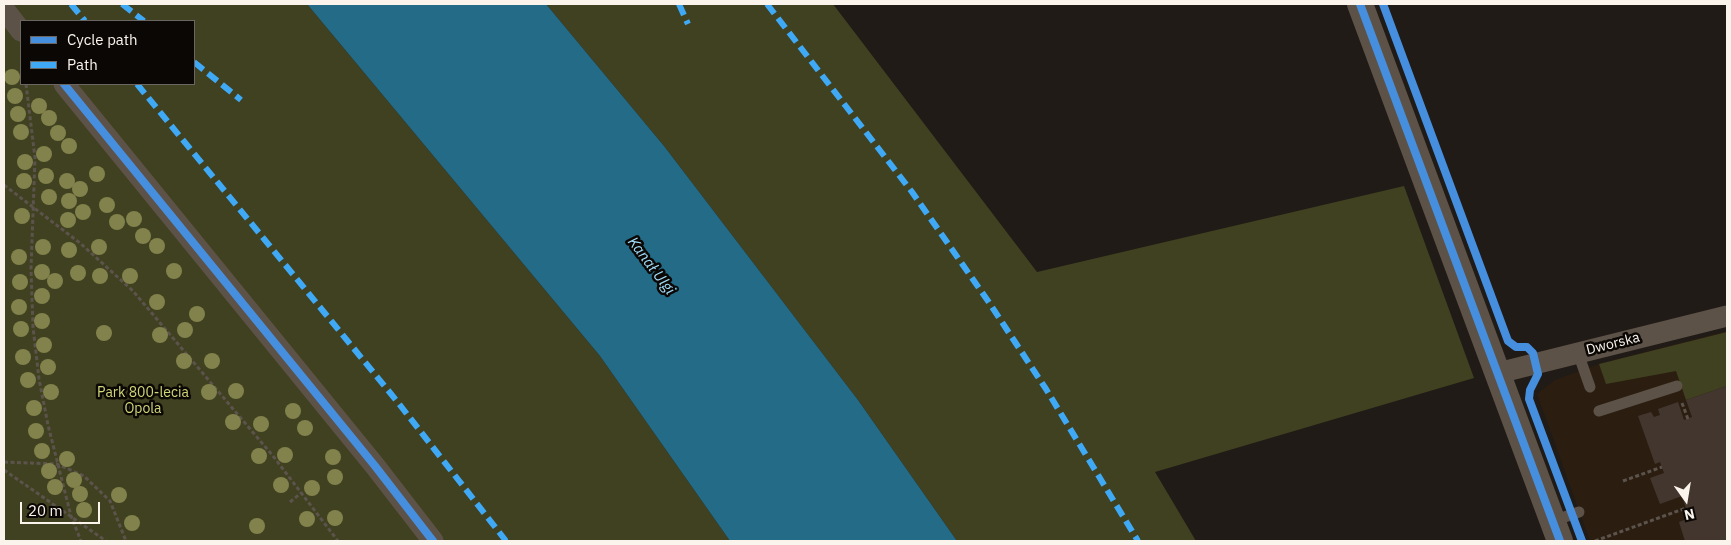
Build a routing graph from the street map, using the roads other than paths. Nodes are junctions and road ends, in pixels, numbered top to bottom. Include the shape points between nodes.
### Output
1 (1360, 4) edge
2 (4, 9) edge
3 (20, 30) edge
4 (65, 85) edge
5 (1727, 316) edge
6 (1578, 353) junction
7 (1498, 374) junction
8 (1676, 386) dead end
9 (1590, 387) dead end
10 (1598, 411) dead end
11 (1579, 512) dead end
12 (1557, 531) edge
13 (433, 541) edge

1 - 7 street
2 - 3 street
4 - 13 street
5 - 6 street, Dworska
6 - 7 street, Dworska
6 - 9 lane
7 - 12 street
8 - 10 lane
11 - 12 lane

